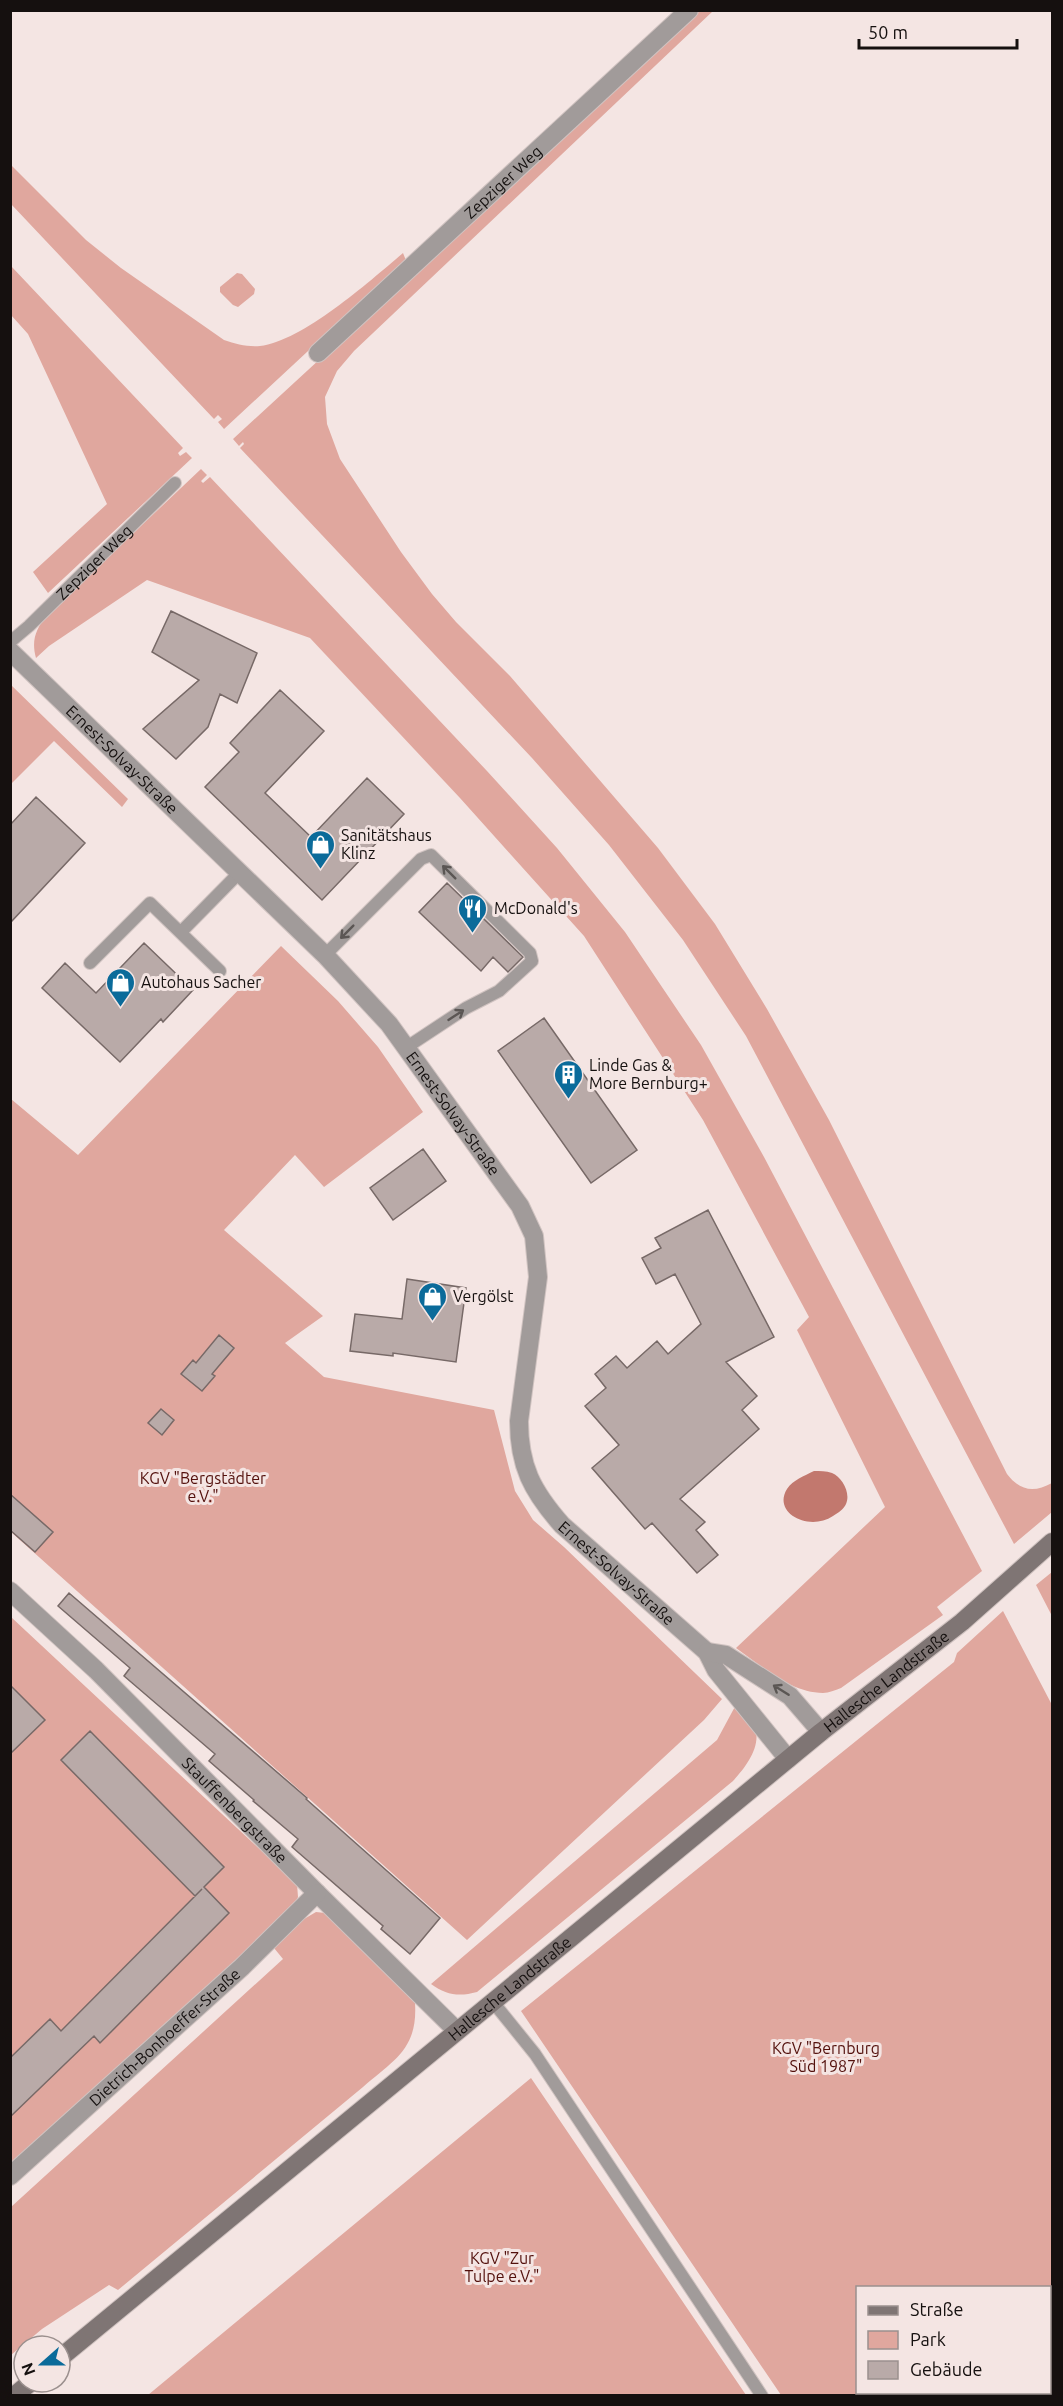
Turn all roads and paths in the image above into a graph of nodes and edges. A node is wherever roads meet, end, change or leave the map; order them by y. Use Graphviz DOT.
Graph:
graph roads {
  1 [pos="689,10"];
  2 [pos="318,353"];
  3 [pos="175,483"];
  4 [pos="10,642"];
  5 [pos="10,651"];
  6 [pos="240,872"];
  7 [pos="181,932"];
  8 [pos="325,955"];
  9 [pos="90,963"];
  10 [pos="219,971"];
  11 [pos="407,1047"];
  12 [pos="1053,1542"];
  13 [pos="10,1591"];
  14 [pos="707,1652"];
  15 [pos="821,1732"];
  16 [pos="788,1759"];
  17 [pos="317,1893"];
  18 [pos="494,2002"];
  19 [pos="457,2031"];
  20 [pos="10,2176"];
  21 [pos="72,2348"];
  22 [pos="762,2396"];
  1 -- 2 [label="street, Zepziger Weg"];
  3 -- 4 [label="lane, Zepziger Weg"];
  5 -- 6 [label="street, Ernest-Solvay-Straße"];
  6 -- 7 [label="lane"];
  6 -- 8 [label="street, Ernest-Solvay-Straße"];
  7 -- 9 [label="lane"];
  7 -- 10 [label="lane"];
  8 -- 11 [label="street, Ernest-Solvay-Straße"];
  11 -- 8 [label="lane, one-way"];
  11 -- 14 [label="street, Ernest-Solvay-Straße"];
  12 -- 15 [label="main road, Hallesche Landstraße"];
  13 -- 17 [label="street, Stauffenbergstraße"];
  15 -- 14 [label="street, Ernest-Solvay-Straße, one-way"];
  14 -- 16 [label="street, Ernest-Solvay-Straße"];
  15 -- 16 [label="main road, Hallesche Landstraße"];
  16 -- 18 [label="main road, Hallesche Landstraße"];
  17 -- 19 [label="street, Stauffenbergstraße"];
  17 -- 20 [label="street, Dietrich-Bonhoeffer-Straße"];
  18 -- 19 [label="main road, Hallesche Landstraße"];
  18 -- 22 [label="lane"];
  19 -- 21 [label="main road, Hallesche Landstraße"];
}
